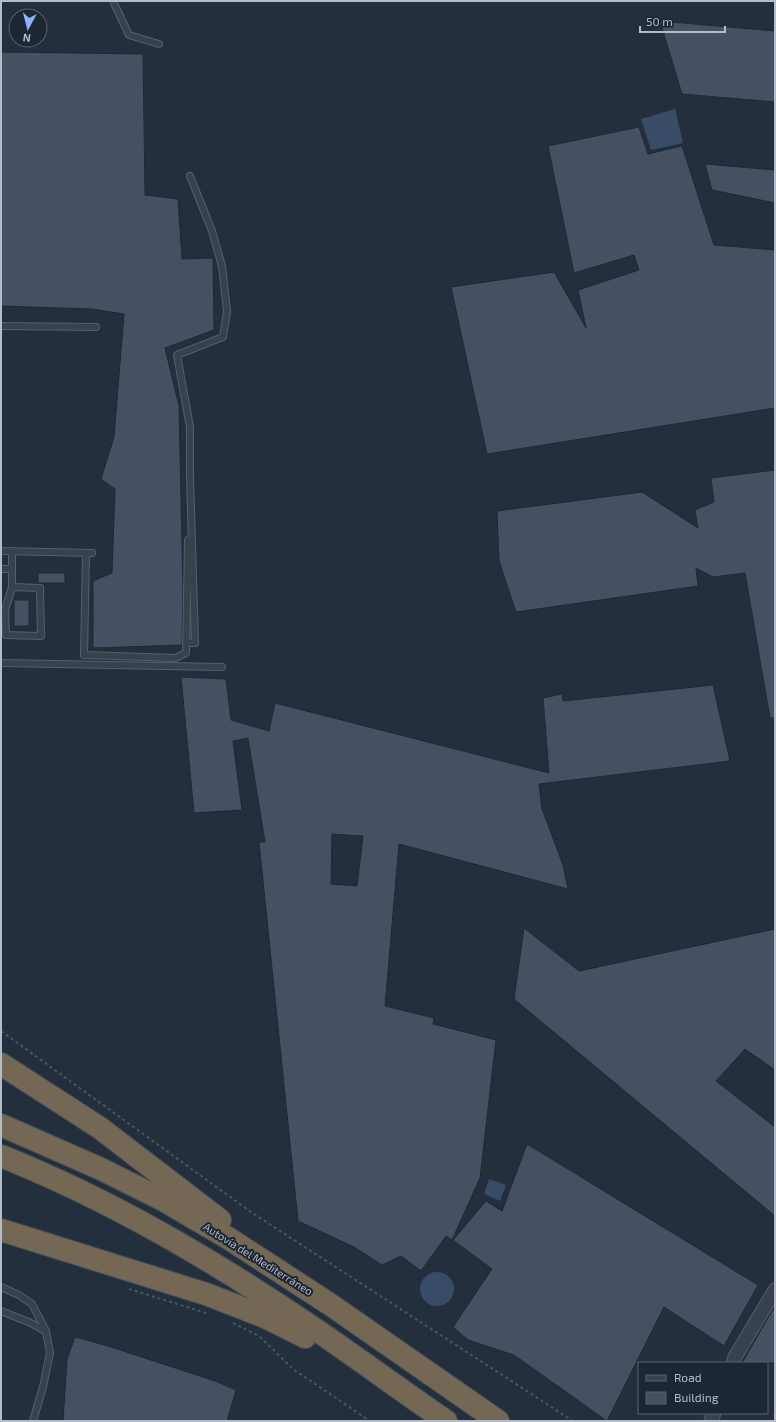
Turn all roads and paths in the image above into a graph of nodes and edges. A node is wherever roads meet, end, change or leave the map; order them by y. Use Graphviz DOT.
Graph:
graph roads {
  1 [pos="113,1"];
  2 [pos="159,44"];
  3 [pos="190,176"];
  4 [pos="1,326"];
  5 [pos="96,327"];
  6 [pos="192,537"];
  7 [pos="1,551"];
  8 [pos="12,551"];
  9 [pos="1,569"];
  10 [pos="12,569"];
  11 [pos="12,587"];
  12 [pos="3,610"];
  13 [pos="189,643"];
  14 [pos="1,663"];
  15 [pos="222,668"];
  16 [pos="1,1031"];
  17 [pos="1,1064"];
  18 [pos="1,1125"];
  19 [pos="1,1156"];
  20 [pos="1,1230"];
  21 [pos="1,1287"];
  22 [pos="126,1288"];
  23 [pos="775,1290"];
  24 [pos="331,1305"];
  25 [pos="1,1311"];
  26 [pos="209,1314"];
  27 [pos="231,1322"];
  28 [pos="46,1331"];
  29 [pos="733,1362"];
  30 [pos="443,1419"];
  31 [pos="33,1421"];
  32 [pos="370,1421"];
  33 [pos="498,1421"];
  34 [pos="573,1421"];
  1 -- 2 [label="lane"];
  3 -- 6 [label="lane"];
  4 -- 5 [label="lane"];
  6 -- 8 [label="lane"];
  6 -- 13 [label="lane"];
  7 -- 8 [label="lane"];
  8 -- 10 [label="lane"];
  9 -- 10 [label="lane"];
  10 -- 11 [label="lane"];
  11 -- 12 [label="lane"];
  11 -- 12 [label="lane"];
  14 -- 15 [label="lane"];
  16 -- 34 [label="path"];
  17 -- 24 [label="highway"];
  18 -- 24 [label="highway, Autovía del Mediterráneo"];
  19 -- 30 [label="highway"];
  20 -- 30 [label="highway"];
  21 -- 28 [label="lane"];
  22 -- 26 [label="path"];
  23 -- 29 [label="street"];
  24 -- 33 [label="highway, Autovía del Mediterráneo"];
  25 -- 28 [label="lane"];
  27 -- 32 [label="path"];
  28 -- 31 [label="lane"];
}
